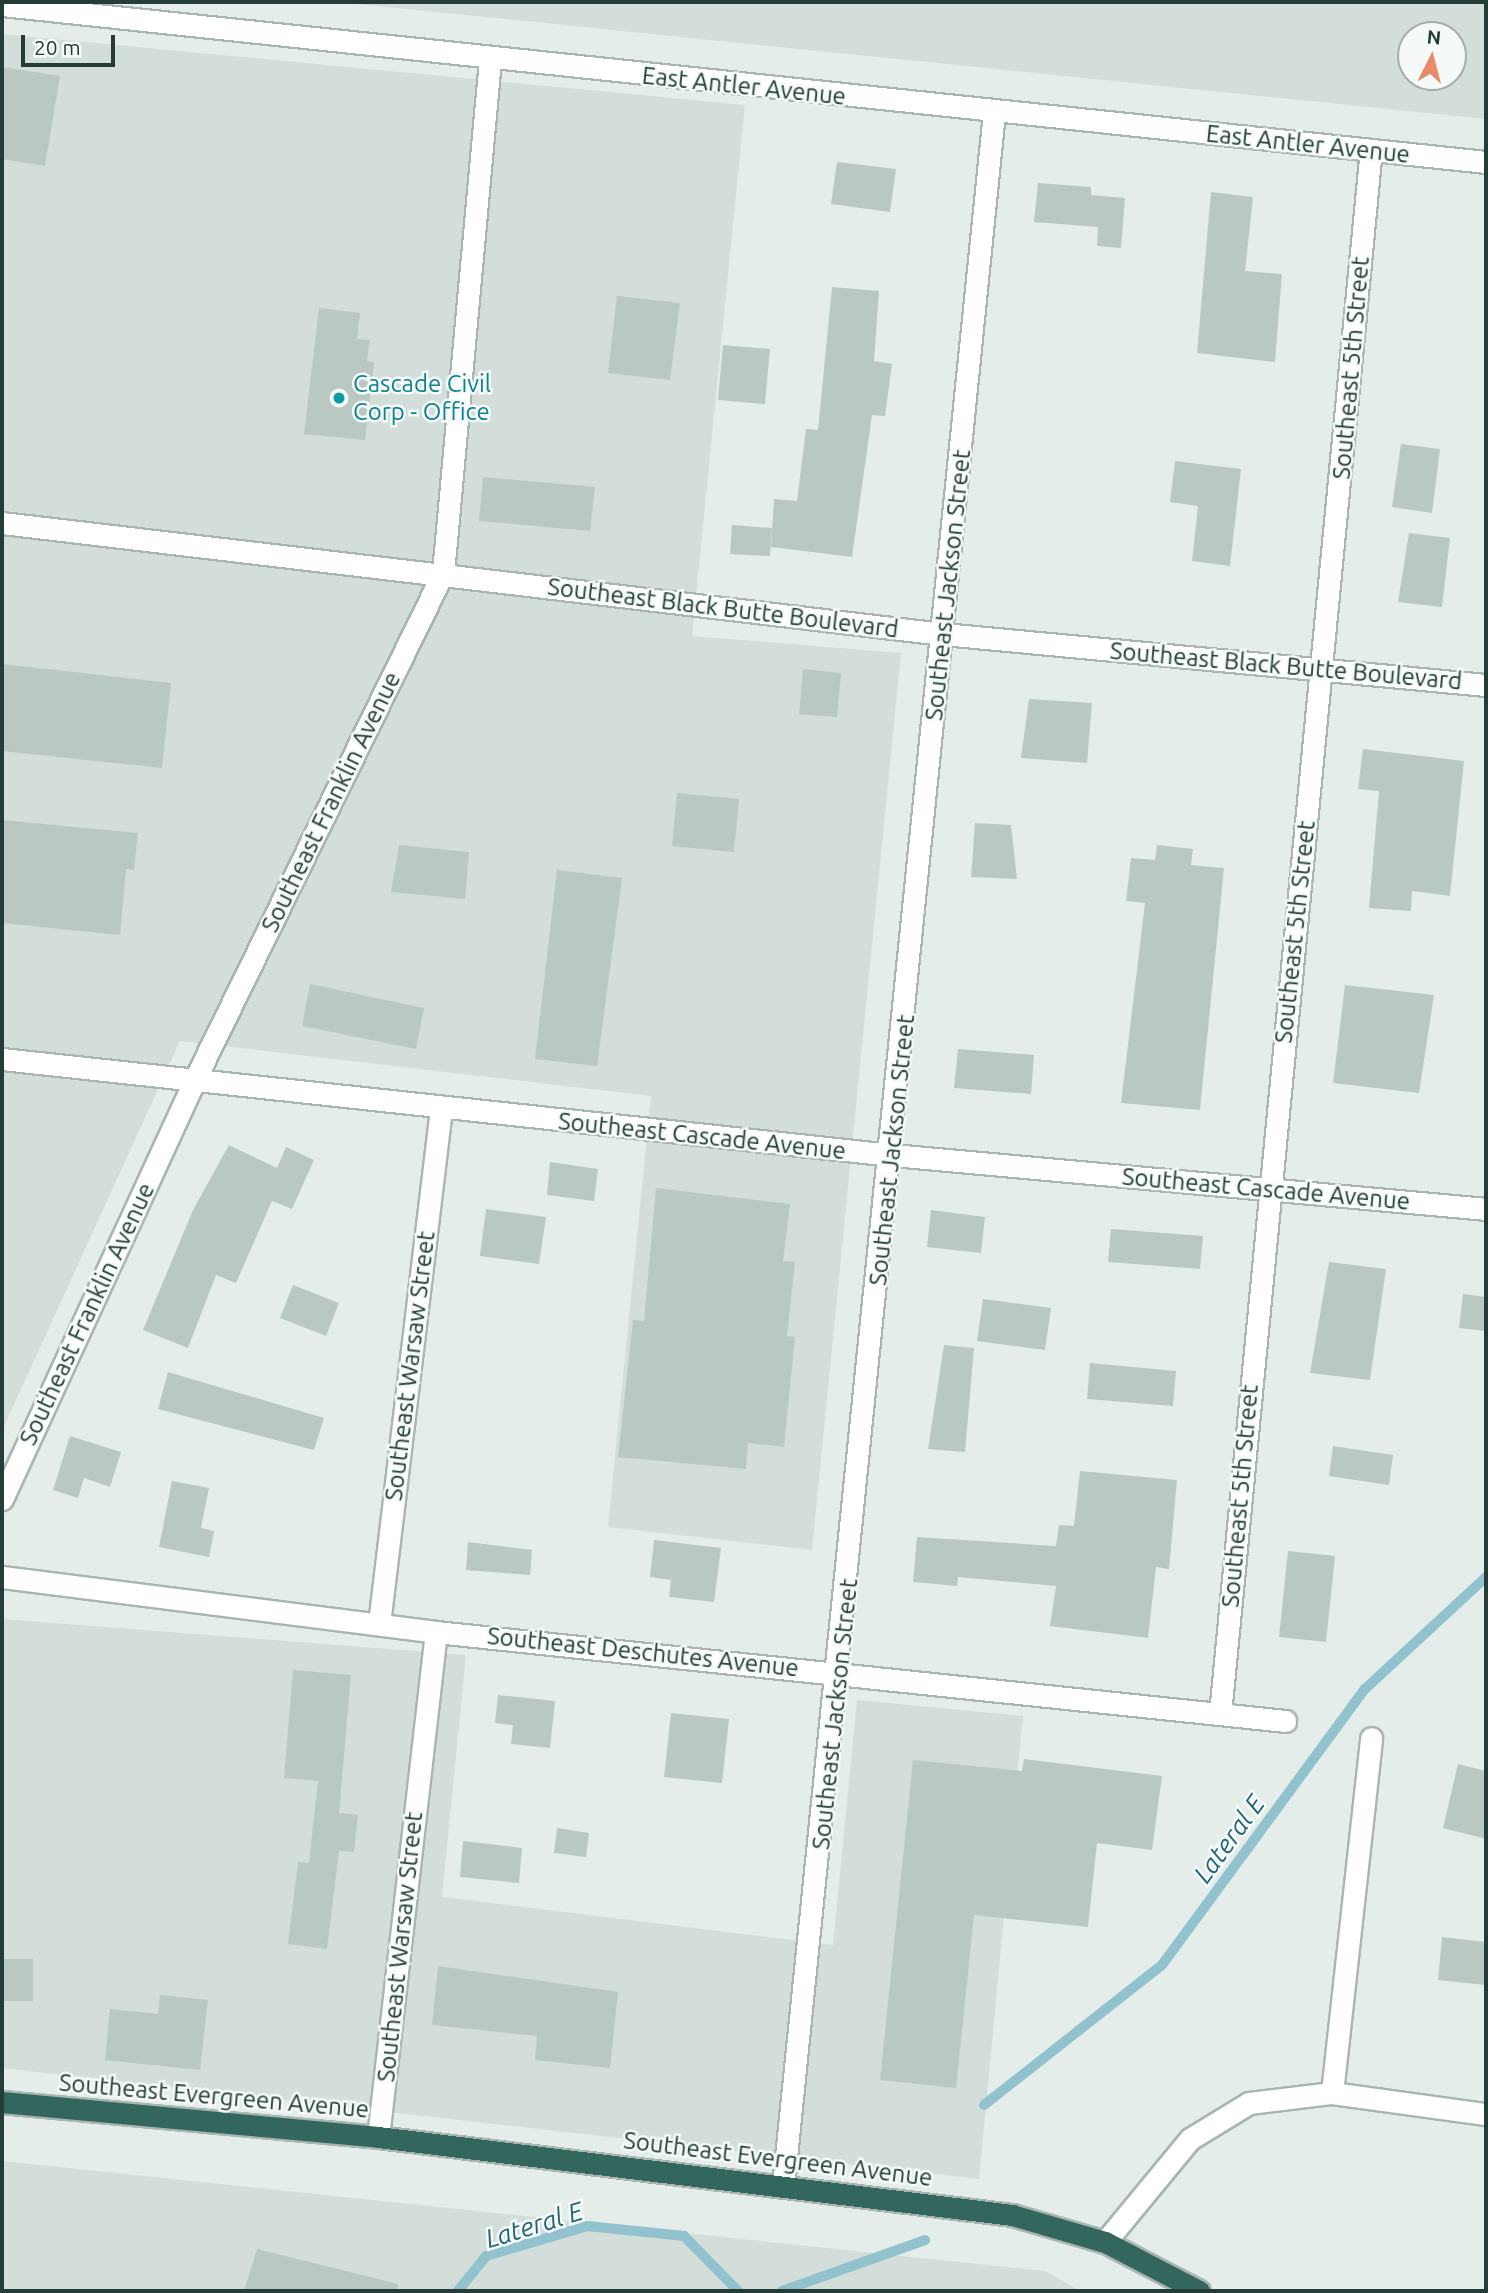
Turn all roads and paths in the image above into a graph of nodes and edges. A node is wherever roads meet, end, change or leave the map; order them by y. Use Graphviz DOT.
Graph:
graph roads {
  1 [pos="2,5"];
  2 [pos="490,60"];
  3 [pos="994,113"];
  4 [pos="1371,150"];
  5 [pos="1486,162"];
  6 [pos="2,523"];
  7 [pos="443,573"];
  8 [pos="943,634"];
  9 [pos="1323,670"];
  10 [pos="1486,685"];
  11 [pos="2,1059"];
  12 [pos="195,1079"];
  13 [pos="440,1109"];
  14 [pos="892,1155"];
  15 [pos="1268,1188"];
  16 [pos="1486,1209"];
  17 [pos="2,1499"];
  18 [pos="2,1577"];
  19 [pos="379,1624"];
  20 [pos="436,1632"];
  21 [pos="840,1671"];
  22 [pos="1220,1714"];
  23 [pos="1285,1721"];
  24 [pos="1371,1738"];
  25 [pos="1332,2092"];
  26 [pos="2,2102"];
  27 [pos="1486,2115"];
  28 [pos="378,2137"];
  29 [pos="783,2186"];
  30 [pos="1105,2242"];
  31 [pos="1199,2291"];
  1 -- 2 [label="street, East Antler Avenue"];
  2 -- 3 [label="street, East Antler Avenue"];
  2 -- 7 [label="street, Southeast Franklin Avenue"];
  3 -- 4 [label="street, East Antler Avenue"];
  3 -- 8 [label="street, Southeast Jackson Street"];
  4 -- 5 [label="street, East Antler Avenue"];
  4 -- 9 [label="street, Southeast 5th Street"];
  6 -- 7 [label="street, Southeast Black Butte Boulevard"];
  7 -- 8 [label="street, Southeast Black Butte Boulevard"];
  7 -- 12 [label="street, Southeast Franklin Avenue"];
  8 -- 9 [label="street, Southeast Black Butte Boulevard"];
  8 -- 14 [label="street, Southeast Jackson Street"];
  9 -- 10 [label="street, Southeast Black Butte Boulevard"];
  9 -- 15 [label="street, Southeast 5th Street"];
  11 -- 12 [label="street, Southeast Cascade Avenue"];
  12 -- 13 [label="street, Southeast Cascade Avenue"];
  12 -- 17 [label="street, Southeast Franklin Avenue"];
  13 -- 14 [label="street, Southeast Cascade Avenue"];
  13 -- 19 [label="street, Southeast Warsaw Street"];
  14 -- 15 [label="street, Southeast Cascade Avenue"];
  14 -- 21 [label="street, Southeast Jackson Street"];
  15 -- 16 [label="street, Southeast Cascade Avenue"];
  15 -- 22 [label="street, Southeast 5th Street"];
  18 -- 19 [label="street, Southeast Deschutes Avenue"];
  19 -- 20 [label="street, Southeast Deschutes Avenue"];
  20 -- 21 [label="street, Southeast Deschutes Avenue"];
  20 -- 28 [label="street, Southeast Warsaw Street"];
  21 -- 22 [label="street, Southeast Deschutes Avenue"];
  21 -- 29 [label="street, Southeast Jackson Street"];
  22 -- 23 [label="street, Southeast Deschutes Avenue"];
  24 -- 25 [label="street"];
  25 -- 27 [label="street"];
  25 -- 30 [label="street"];
  26 -- 28 [label="highway, Southeast Evergreen Avenue"];
  28 -- 29 [label="highway, Southeast Evergreen Avenue"];
  29 -- 30 [label="highway, Southeast Evergreen Avenue"];
  30 -- 31 [label="highway, Southeast Evergreen Avenue"];
}
